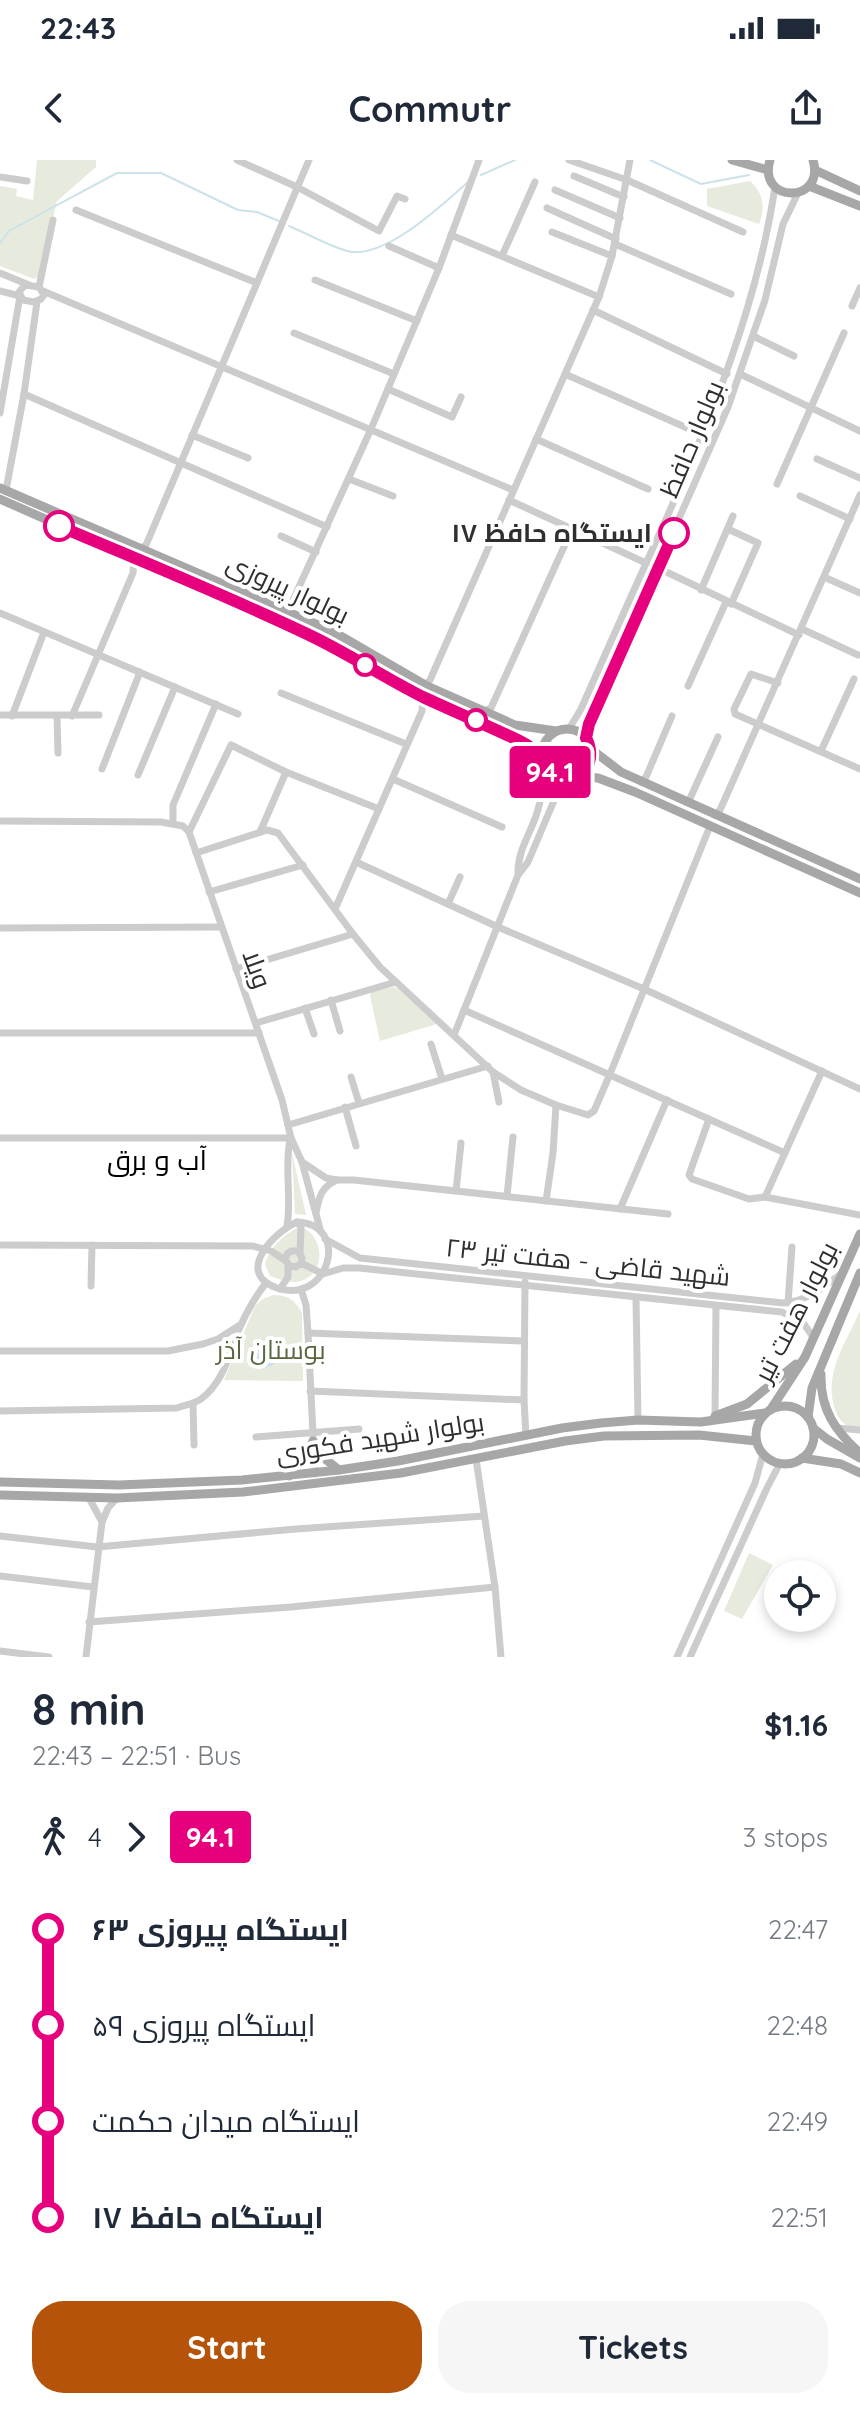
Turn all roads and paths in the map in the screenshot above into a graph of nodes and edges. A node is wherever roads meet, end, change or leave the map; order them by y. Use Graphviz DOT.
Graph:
graph roads {
  1 [pos="237,160"];
  2 [pos="309,160"];
  3 [pos="479,160"];
  4 [pos="569,160"];
  5 [pos="630,160"];
  6 [pos="732,160"];
  7 [pos="769,165"];
  8 [pos="814,165"];
  9 [pos="574,176"];
  10 [pos="0,177"];
  11 [pos="627,180"];
  12 [pos="27,181"];
  13 [pos="535,182"];
  14 [pos="809,186"];
  15 [pos="297,187"];
  16 [pos="775,187"];
  17 [pos="555,190"];
  18 [pos="860,191"];
  19 [pos="798,193"];
  20 [pos="624,197"];
  21 [pos="405,199"];
  22 [pos="860,206"];
  23 [pos="547,208"];
  24 [pos="76,210"];
  25 [pos="620,218"];
  26 [pos="53,220"];
  27 [pos="552,232"];
  28 [pos="743,232"];
  29 [pos="451,235"];
  30 [pos="615,241"];
  31 [pos="389,246"];
  32 [pos="502,256"];
  33 [pos="612,256"];
  34 [pos="439,268"];
  35 [pos="0,273"];
  36 [pos="315,280"];
  37 [pos="257,283"];
  38 [pos="29,285"];
  39 [pos="860,288"];
  40 [pos="41,289"];
  41 [pos="0,291"];
  42 [pos="731,294"];
  43 [pos="20,296"];
  44 [pos="599,297"];
  45 [pos="37,302"];
  46 [pos="852,306"];
  47 [pos="593,310"];
  48 [pos="417,321"];
  49 [pos="294,333"];
  50 [pos="844,333"];
  51 [pos="753,336"];
  52 [pos="794,356"];
  53 [pos="222,366"];
  54 [pos="394,374"];
  55 [pos="565,374"];
  56 [pos="727,374"];
  57 [pos="740,374"];
  58 [pos="2,386"];
  59 [pos="388,389"];
  60 [pos="24,394"];
  61 [pos="461,397"];
  62 [pos="811,409"];
  63 [pos="0,413"];
  64 [pos="371,429"];
  65 [pos="860,431"];
  66 [pos="192,435"];
  67 [pos="703,435"];
  68 [pos="536,439"];
  69 [pos="248,458"];
  70 [pos="0,459"];
  71 [pos="817,459"];
  72 [pos="10,463"];
  73 [pos="180,464"];
  74 [pos="860,478"];
  75 [pos="349,479"];
  76 [pos="777,484"];
  77 [pos="648,489"];
  78 [pos="513,490"];
  79 [pos="860,495"];
  80 [pos="2,496"];
  81 [pos="393,496"];
  82 [pos="800,496"];
  83 [pos="509,500"];
  84 [pos="733,516"];
  85 [pos="850,519"];
  86 [pos="327,527"];
  87 [pos="572,529"];
  88 [pos="728,529"];
  89 [pos="281,536"];
  90 [pos="141,548"];
  91 [pos="316,552"];
  92 [pos="134,558"];
  93 [pos="646,563"];
  94 [pos="658,568"];
  95 [pos="824,577"];
  96 [pos="701,590"];
  97 [pos="860,593"];
  98 [pos="729,603"];
  99 [pos="288,611"];
  100 [pos="0,613"];
  101 [pos="44,632"];
  102 [pos="800,632"];
  103 [pos="98,654"];
  104 [pos="858,655"];
  105 [pos="140,672"];
  106 [pos="854,679"];
  107 [pos="778,683"];
  108 [pos="425,685"];
  109 [pos="688,686"];
  110 [pos="175,687"];
  111 [pos="281,693"];
  112 [pos="423,697"];
  113 [pos="216,704"];
  114 [pos="484,711"];
  115 [pos="238,714"];
  116 [pos="0,715"];
  117 [pos="99,715"];
  118 [pos="12,716"];
  119 [pos="57,716"];
  120 [pos="72,716"];
  121 [pos="672,716"];
  122 [pos="759,725"];
  123 [pos="569,729"];
  124 [pos="556,731"];
  125 [pos="718,737"];
  126 [pos="586,738"];
  127 [pos="406,744"];
  128 [pos="591,749"];
  129 [pos="821,751"];
  130 [pos="58,753"];
  131 [pos="543,762"];
  132 [pos="102,769"];
  133 [pos="860,769"];
  134 [pos="286,772"];
  135 [pos="138,775"];
  136 [pos="574,777"];
  137 [pos="393,779"];
  138 [pos="641,782"];
  139 [pos="688,803"];
  140 [pos="379,809"];
  141 [pos="715,815"];
  142 [pos="0,821"];
  143 [pos="173,823"];
  144 [pos="710,826"];
  145 [pos="502,827"];
  146 [pos="189,832"];
  147 [pos="260,832"];
  148 [pos="196,853"];
  149 [pos="356,862"];
  150 [pos="303,865"];
  151 [pos="518,875"];
  152 [pos="460,877"];
  153 [pos="860,879"];
  154 [pos="209,892"];
  155 [pos="860,893"];
  156 [pos="448,904"];
  157 [pos="335,909"];
  158 [pos="221,927"];
  159 [pos="498,927"];
  160 [pos="0,928"];
  161 [pos="353,934"];
  162 [pos="236,969"];
  163 [pos="396,982"];
  164 [pos="644,989"];
  165 [pos="331,1000"];
  166 [pos="305,1008"];
  167 [pos="464,1010"];
  168 [pos="256,1023"];
  169 [pos="340,1031"];
  170 [pos="0,1033"];
  171 [pos="259,1033"];
  172 [pos="314,1034"];
  173 [pos="454,1035"];
  174 [pos="431,1044"];
  175 [pos="490,1069"];
  176 [pos="822,1071"];
  177 [pos="610,1074"];
  178 [pos="351,1077"];
  179 [pos="442,1079"];
  180 [pos="860,1089"];
  181 [pos="667,1100"];
  182 [pos="499,1102"];
  183 [pos="359,1103"];
  184 [pos="556,1105"];
  185 [pos="345,1107"];
  186 [pos="709,1119"];
  187 [pos="288,1125"];
  188 [pos="513,1137"];
  189 [pos="0,1138"];
  190 [pos="291,1138"];
  191 [pos="461,1143"];
  192 [pos="356,1146"];
  193 [pos="785,1153"];
  194 [pos="302,1162"];
  195 [pos="337,1180"];
  196 [pos="456,1191"];
  197 [pos="507,1196"];
  198 [pos="765,1197"];
  199 [pos="546,1201"];
  200 [pos="620,1209"];
  201 [pos="668,1214"];
  202 [pos="316,1215"];
  203 [pos="860,1215"];
  204 [pos="297,1222"];
  205 [pos="287,1226"];
  206 [pos="320,1229"];
  207 [pos="860,1234"];
  208 [pos="325,1239"];
  209 [pos="0,1245"];
  210 [pos="92,1245"];
  211 [pos="792,1247"];
  212 [pos="263,1249"];
  213 [pos="300,1253"];
  214 [pos="287,1262"];
  215 [pos="301,1263"];
  216 [pos="843,1272"];
  217 [pos="323,1274"];
  218 [pos="525,1276"];
  219 [pos="859,1276"];
  220 [pos="266,1283"];
  221 [pos="525,1285"];
  222 [pos="91,1286"];
  223 [pos="280,1289"];
  224 [pos="301,1289"];
  225 [pos="636,1298"];
  226 [pos="791,1303"];
  227 [pos="716,1306"];
  228 [pos="793,1316"];
  229 [pos="241,1325"];
  230 [pos="308,1333"];
  231 [pos="813,1337"];
  232 [pos="524,1341"];
  233 [pos="0,1351"];
  234 [pos="805,1357"];
  235 [pos="822,1365"];
  236 [pos="310,1391"];
  237 [pos="524,1400"];
  238 [pos="193,1403"];
  239 [pos="0,1411"];
  240 [pos="768,1411"];
  241 [pos="715,1416"];
  242 [pos="808,1417"];
  243 [pos="638,1420"];
  244 [pos="701,1422"];
  245 [pos="813,1428"];
  246 [pos="835,1428"];
  247 [pos="359,1429"];
  248 [pos="860,1430"];
  249 [pos="312,1436"];
  250 [pos="526,1436"];
  251 [pos="256,1437"];
  252 [pos="756,1441"];
  253 [pos="194,1445"];
  254 [pos="849,1452"];
  255 [pos="763,1454"];
  256 [pos="860,1456"];
  257 [pos="802,1458"];
  258 [pos="476,1459"];
  259 [pos="780,1463"];
  260 [pos="841,1464"];
  261 [pos="339,1470"];
  262 [pos="315,1472"];
  263 [pos="860,1473"];
  264 [pos="289,1476"];
  265 [pos="0,1482"];
  266 [pos="316,1484"];
  267 [pos="0,1495"];
  268 [pos="89,1498"];
  269 [pos="117,1498"];
  270 [pos="484,1516"];
  271 [pos="102,1522"];
  272 [pos="0,1536"];
  273 [pos="97,1547"];
  274 [pos="717,1570"];
  275 [pos="728,1575"];
  276 [pos="0,1576"];
  277 [pos="93,1587"];
  278 [pos="495,1587"];
  279 [pos="89,1622"];
  280 [pos="0,1651"];
  281 [pos="49,1657"];
  282 [pos="86,1657"];
  283 [pos="501,1657"];
  284 [pos="677,1657"];
  285 [pos="690,1657"];
  1 -- 15 [label="street"];
  2 -- 15 [label="street"];
  3 -- 29 [label="street"];
  4 -- 11 [label="street"];
  5 -- 11 [label="street"];
  6 -- 7 [label="main road"];
  7 -- 16 [label="main road"];
  8 -- 14 [label="main road"];
  8 -- 18 [label="main road"];
  9 -- 20 [label="street"];
  10 -- 12 [label="street"];
  11 -- 20 [label="street"];
  11 -- 28 [label="street"];
  13 -- 32 [label="street"];
  14 -- 19 [label="main road"];
  14 -- 22 [label="main road"];
  15 -- 21 [label="street"];
  15 -- 37 [label="street"];
  16 -- 19 [label="main road"];
  16 -- 56 [label="street, بولوار حافظ"];
  17 -- 25 [label="street"];
  19 -- 51 [label="street, بولوار حافظ"];
  20 -- 25 [label="street"];
  23 -- 30 [label="street"];
  24 -- 37 [label="street"];
  25 -- 30 [label="street"];
  26 -- 40 [label="street"];
  27 -- 33 [label="street"];
  29 -- 32 [label="street"];
  29 -- 34 [label="street"];
  30 -- 33 [label="street"];
  30 -- 42 [label="street"];
  31 -- 34 [label="street"];
  32 -- 44 [label="street"];
  33 -- 44 [label="street"];
  34 -- 48 [label="street"];
  35 -- 38 [label="street"];
  36 -- 48 [label="street"];
  37 -- 53 [label="street"];
  38 -- 40 [label="street"];
  38 -- 43 [label="street"];
  39 -- 46 [label="street"];
  40 -- 45 [label="street"];
  40 -- 53 [label="street"];
  41 -- 43 [label="street"];
  43 -- 45 [label="street"];
  43 -- 58 [label="street"];
  44 -- 47 [label="street"];
  45 -- 60 [label="street"];
  47 -- 55 [label="street"];
  47 -- 56 [label="street"];
  48 -- 54 [label="street"];
  49 -- 54 [label="street"];
  50 -- 62 [label="street"];
  51 -- 52 [label="street"];
  51 -- 57 [label="street, بولوار حافظ"];
  53 -- 64 [label="street"];
  53 -- 66 [label="street"];
  54 -- 59 [label="street"];
  55 -- 67 [label="street"];
  55 -- 68 [label="street"];
  56 -- 67 [label="street, بولوار حافظ"];
  57 -- 62 [label="street"];
  57 -- 94 [label="street, بولوار حافظ"];
  58 -- 63 [label="street"];
  59 -- 61 [label="street"];
  59 -- 64 [label="street"];
  60 -- 72 [label="street"];
  60 -- 73 [label="street"];
  62 -- 65 [label="street"];
  62 -- 76 [label="street"];
  64 -- 75 [label="street"];
  64 -- 78 [label="street"];
  66 -- 69 [label="street"];
  66 -- 73 [label="street"];
  67 -- 93 [label="street, بولوار حافظ"];
  68 -- 77 [label="street"];
  68 -- 78 [label="street"];
  70 -- 72 [label="street"];
  71 -- 74 [label="street"];
  72 -- 80 [label="street"];
  73 -- 86 [label="street"];
  73 -- 90 [label="street"];
  75 -- 81 [label="street"];
  75 -- 86 [label="street"];
  78 -- 83 [label="street"];
  79 -- 85 [label="street"];
  80 -- 90 [label="main road, بولوار پیروزی"];
  80 -- 92 [label="main road, بولوار پیروزی"];
  82 -- 85 [label="street"];
  83 -- 87 [label="street"];
  83 -- 108 [label="street"];
  84 -- 88 [label="street"];
  85 -- 95 [label="street"];
  86 -- 91 [label="street"];
  87 -- 93 [label="street"];
  87 -- 114 [label="street"];
  88 -- 96 [label="street"];
  88 -- 98 [label="street"];
  89 -- 91 [label="street"];
  90 -- 99 [label="main road, بولوار پیروزی"];
  91 -- 99 [label="street"];
  92 -- 103 [label="street"];
  92 -- 112 [label="main road, بولوار پیروزی"];
  93 -- 123 [label="street, بولوار حافظ"];
  94 -- 96 [label="street"];
  94 -- 126 [label="street, بولوار حافظ"];
  95 -- 97 [label="street"];
  95 -- 102 [label="street"];
  96 -- 98 [label="street"];
  98 -- 102 [label="street"];
  98 -- 109 [label="street"];
  99 -- 108 [label="main road, بولوار پیروزی"];
  100 -- 101 [label="street"];
  101 -- 103 [label="street"];
  101 -- 118 [label="street"];
  102 -- 104 [label="street"];
  102 -- 107 [label="street"];
  103 -- 105 [label="street"];
  103 -- 120 [label="street"];
  105 -- 110 [label="street"];
  105 -- 132 [label="street"];
  106 -- 129 [label="street"];
  107 -- 122 [label="street"];
  107 -- 122 [label="street"];
  108 -- 114 [label="main road, بولوار پیروزی"];
  110 -- 113 [label="street"];
  110 -- 135 [label="street"];
  111 -- 127 [label="street"];
  112 -- 127 [label="street"];
  112 -- 131 [label="main road, بولوار پیروزی"];
  113 -- 115 [label="street"];
  113 -- 143 [label="street"];
  114 -- 124 [label="main road, بولوار پیروزی"];
  116 -- 118 [label="street"];
  117 -- 120 [label="street"];
  118 -- 119 [label="street"];
  119 -- 120 [label="street"];
  119 -- 130 [label="street"];
  121 -- 138 [label="street"];
  122 -- 129 [label="street"];
  122 -- 141 [label="street"];
  123 -- 124 [label="main road"];
  123 -- 126 [label="main road"];
  124 -- 131 [label="main road"];
  125 -- 139 [label="street"];
  126 -- 128 [label="main road"];
  127 -- 137 [label="street"];
  128 -- 136 [label="main road"];
  128 -- 138 [label="main road"];
  129 -- 133 [label="street"];
  131 -- 136 [label="main road"];
  131 -- 151 [label="street"];
  134 -- 140 [label="street"];
  134 -- 146 [label="street"];
  134 -- 147 [label="street"];
  136 -- 144 [label="main road"];
  136 -- 151 [label="street"];
  137 -- 140 [label="street"];
  137 -- 145 [label="street"];
  138 -- 139 [label="main road"];
  139 -- 141 [label="main road"];
  140 -- 149 [label="street"];
  141 -- 153 [label="main road"];
  142 -- 143 [label="street"];
  143 -- 146 [label="street"];
  144 -- 155 [label="main road"];
  144 -- 164 [label="street"];
  146 -- 148 [label="street, ویلا"];
  147 -- 148 [label="street"];
  147 -- 150 [label="street"];
  148 -- 154 [label="street, ویلا"];
  149 -- 156 [label="street"];
  149 -- 157 [label="street"];
  150 -- 154 [label="street"];
  150 -- 157 [label="street"];
  151 -- 159 [label="street"];
  152 -- 156 [label="street"];
  154 -- 158 [label="street, ویلا"];
  156 -- 159 [label="street"];
  157 -- 161 [label="street"];
  158 -- 160 [label="street"];
  158 -- 162 [label="street, ویلا"];
  159 -- 164 [label="street"];
  159 -- 167 [label="street"];
  161 -- 162 [label="street"];
  161 -- 163 [label="street"];
  162 -- 168 [label="street, ویلا"];
  163 -- 165 [label="street"];
  163 -- 173 [label="street"];
  164 -- 176 [label="street"];
  164 -- 177 [label="street"];
  165 -- 166 [label="street"];
  165 -- 169 [label="street"];
  166 -- 168 [label="street"];
  166 -- 172 [label="street"];
  167 -- 173 [label="street"];
  167 -- 177 [label="street"];
  168 -- 171 [label="street, ویلا"];
  170 -- 171 [label="street"];
  171 -- 187 [label="street, ویلا"];
  173 -- 175 [label="street"];
  174 -- 179 [label="street"];
  175 -- 179 [label="street"];
  175 -- 182 [label="street"];
  175 -- 184 [label="street"];
  176 -- 180 [label="street"];
  176 -- 193 [label="street"];
  177 -- 181 [label="street"];
  177 -- 184 [label="street"];
  178 -- 183 [label="street"];
  179 -- 183 [label="street"];
  181 -- 186 [label="street"];
  181 -- 200 [label="street"];
  183 -- 185 [label="street"];
  184 -- 199 [label="street"];
  185 -- 187 [label="street"];
  185 -- 192 [label="street"];
  186 -- 193 [label="street"];
  186 -- 198 [label="street"];
  187 -- 190 [label="street, ویلا"];
  188 -- 197 [label="street"];
  189 -- 190 [label="street"];
  190 -- 194 [label="street, ویلا"];
  190 -- 205 [label="street, ویلا"];
  191 -- 196 [label="street"];
  193 -- 198 [label="street"];
  194 -- 195 [label="street"];
  194 -- 202 [label="street, ویلا"];
  195 -- 196 [label="street"];
  195 -- 202 [label="street"];
  196 -- 197 [label="street"];
  197 -- 199 [label="street"];
  198 -- 203 [label="street"];
  199 -- 200 [label="street"];
  200 -- 201 [label="street"];
  202 -- 206 [label="street, ویلا"];
  204 -- 205 [label="street"];
  204 -- 206 [label="street"];
  204 -- 213 [label="street"];
  205 -- 212 [label="street"];
  206 -- 208 [label="street, ویلا"];
  207 -- 216 [label="main road, بولوار هفت تیر"];
  208 -- 217 [label="street"];
  208 -- 218 [label="street, شهید قاضی - هفت تیر ۲۳"];
  209 -- 210 [label="street"];
  210 -- 212 [label="street"];
  210 -- 222 [label="street"];
  211 -- 226 [label="street"];
  212 -- 214 [label="street"];
  212 -- 220 [label="street"];
  213 -- 214 [label="street"];
  213 -- 215 [label="street"];
  214 -- 215 [label="street"];
  214 -- 223 [label="street"];
  215 -- 217 [label="street"];
  216 -- 226 [label="street"];
  216 -- 231 [label="main road, بولوار هفت تیر"];
  217 -- 221 [label="street, شهید قاضی - هفت تیر ۲۳"];
  217 -- 224 [label="street"];
  218 -- 221 [label="street"];
  218 -- 226 [label="street, شهید قاضی - هفت تیر ۲۳"];
  219 -- 235 [label="main road, بولوار هفت تیر"];
  220 -- 223 [label="street"];
  220 -- 229 [label="street"];
  221 -- 225 [label="street, شهید قاضی - هفت تیر ۲۳"];
  221 -- 232 [label="street"];
  223 -- 224 [label="street"];
  224 -- 230 [label="street"];
  225 -- 227 [label="street, شهید قاضی - هفت تیر ۲۳"];
  225 -- 243 [label="street"];
  226 -- 228 [label="street"];
  227 -- 228 [label="street, شهید قاضی - هفت تیر ۲۳"];
  227 -- 241 [label="street"];
  228 -- 231 [label="street"];
  229 -- 233 [label="street"];
  229 -- 238 [label="street"];
  230 -- 232 [label="street"];
  230 -- 236 [label="street"];
  231 -- 234 [label="main road, بولوار هفت تیر"];
  232 -- 237 [label="street"];
  234 -- 240 [label="main road, بولوار هفت تیر"];
  234 -- 241 [label="main road"];
  235 -- 242 [label="main road, بولوار هفت تیر"];
  235 -- 246 [label="main road"];
  236 -- 237 [label="street"];
  236 -- 249 [label="street"];
  237 -- 250 [label="street"];
  238 -- 239 [label="street"];
  238 -- 253 [label="street"];
  240 -- 242 [label="main road"];
  240 -- 244 [label="main road, بولوار شهید فکوری"];
  240 -- 252 [label="main road"];
  241 -- 244 [label="main road"];
  242 -- 245 [label="main road"];
  243 -- 244 [label="main road, بولوار شهید فکوری"];
  243 -- 250 [label="main road, بولوار شهید فکوری"];
  245 -- 254 [label="main road"];
  245 -- 257 [label="main road"];
  246 -- 248 [label="street"];
  246 -- 256 [label="main road"];
  247 -- 249 [label="street"];
  249 -- 251 [label="street"];
  249 -- 261 [label="main road"];
  249 -- 262 [label="street"];
  249 -- 264 [label="main road"];
  250 -- 261 [label="main road, بولوار شهید فکوری"];
  252 -- 255 [label="main road"];
  252 -- 258 [label="main road, بولوار شهید فکوری"];
  254 -- 256 [label="main road"];
  254 -- 260 [label="main road"];
  255 -- 259 [label="main road"];
  255 -- 274 [label="street"];
  257 -- 259 [label="main road"];
  257 -- 260 [label="main road"];
  258 -- 266 [label="main road, بولوار شهید فکوری"];
  258 -- 270 [label="street"];
  259 -- 275 [label="street"];
  260 -- 263 [label="main road"];
  261 -- 262 [label="main road, بولوار شهید فکوری"];
  262 -- 264 [label="main road, بولوار شهید فکوری"];
  262 -- 266 [label="street"];
  264 -- 265 [label="main road, بولوار شهید فکوری"];
  266 -- 269 [label="main road, بولوار شهید فکوری"];
  267 -- 268 [label="main road, بولوار شهید فکوری"];
  268 -- 269 [label="main road, بولوار شهید فکوری"];
  268 -- 271 [label="street"];
  269 -- 271 [label="street"];
  270 -- 273 [label="street"];
  270 -- 278 [label="street"];
  271 -- 273 [label="street"];
  272 -- 273 [label="street"];
  273 -- 277 [label="street"];
  274 -- 275 [label="street"];
  274 -- 284 [label="street"];
  275 -- 285 [label="street"];
  276 -- 277 [label="street"];
  277 -- 279 [label="street"];
  278 -- 279 [label="street"];
  278 -- 283 [label="street"];
  279 -- 282 [label="street"];
  280 -- 281 [label="street"];
}
